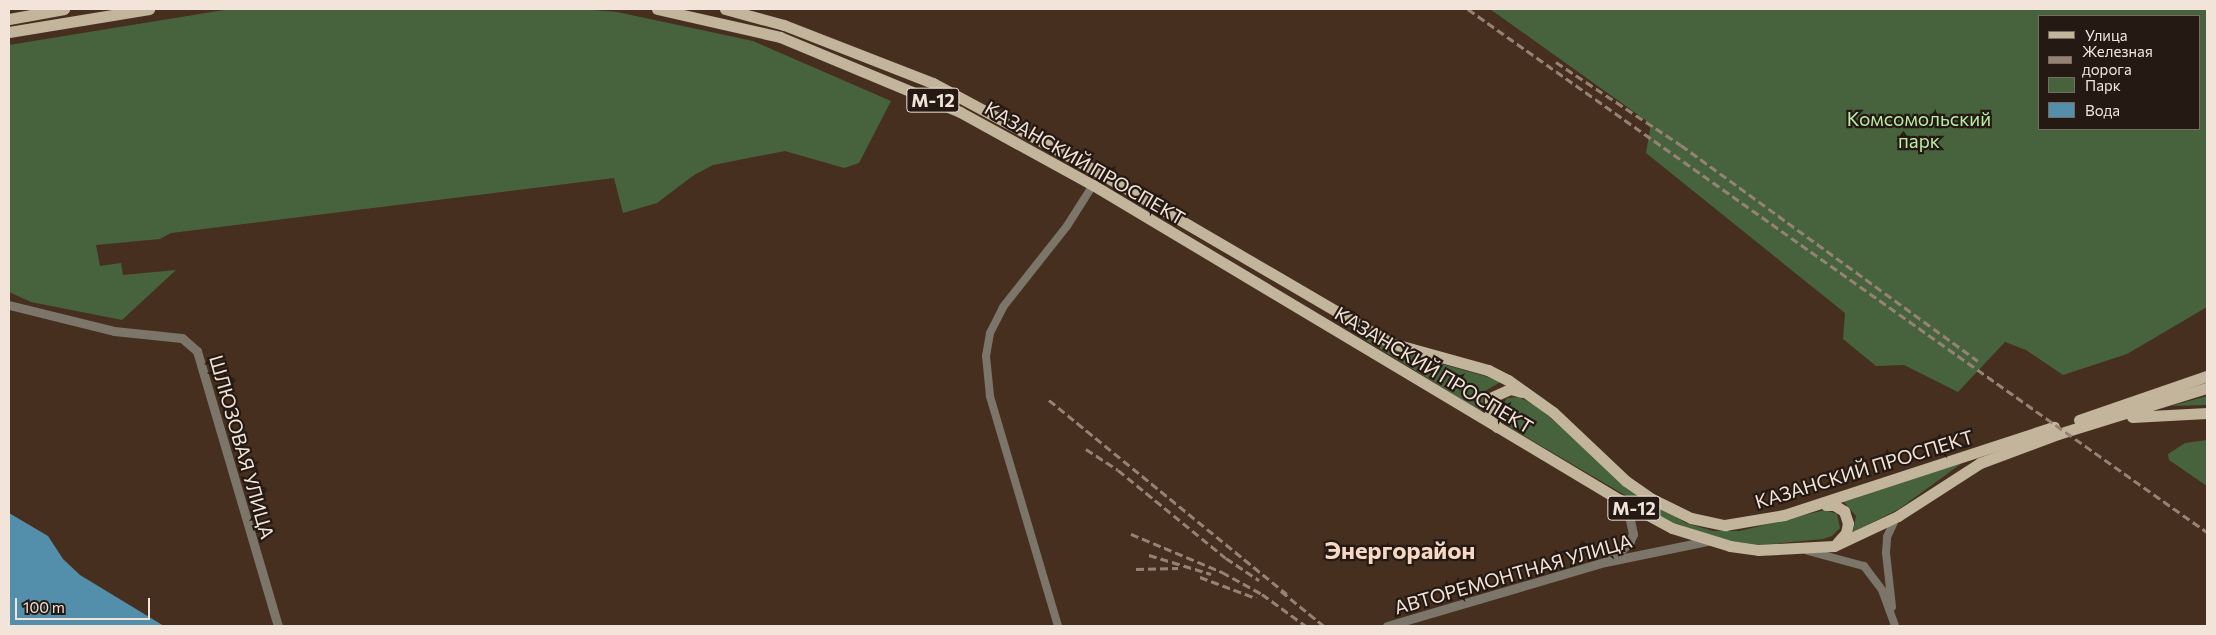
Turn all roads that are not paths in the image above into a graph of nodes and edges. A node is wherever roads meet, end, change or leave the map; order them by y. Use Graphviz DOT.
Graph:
graph roads {
  1 [pos="64,9"];
  2 [pos="149,9"];
  3 [pos="657,9"];
  4 [pos="725,9"];
  5 [pos="9,19"];
  6 [pos="9,32"];
  7 [pos="966,98"];
  8 [pos="960,112"];
  9 [pos="1001,117"];
  10 [pos="994,130"];
  11 [pos="1093,186"];
  12 [pos="9,305"];
  13 [pos="2207,376"];
  14 [pos="2207,388"];
  15 [pos="1530,395"];
  16 [pos="2207,413"];
  17 [pos="2113,418"];
  18 [pos="1501,431"];
  19 [pos="1613,496"];
  20 [pos="1820,505"];
  21 [pos="1898,516"];
  22 [pos="1707,540"];
  23 [pos="1834,546"];
  24 [pos="1801,550"];
  25 [pos="1605,562"];
  26 [pos="1895,624"];
  27 [pos="278,626"];
  28 [pos="1058,626"];
  29 [pos="1387,626"];
  1 -- 5 [label="main road"];
  2 -- 6 [label="main road"];
  3 -- 8 [label="main road, КАЗАНСКИЙ ПРОСПЕКТ / М-12"];
  4 -- 7 [label="main road, КАЗАНСКИЙ ПРОСПЕКТ / М-12"];
  7 -- 8 [label="main road"];
  7 -- 9 [label="main road, КАЗАНСКИЙ ПРОСПЕКТ / М-12"];
  8 -- 10 [label="main road, КАЗАНСКИЙ ПРОСПЕКТ / М-12"];
  9 -- 10 [label="main road"];
  9 -- 15 [label="main road, КАЗАНСКИЙ ПРОСПЕКТ / М-12"];
  10 -- 11 [label="main road, КАЗАНСКИЙ ПРОСПЕКТ / М-12"];
  11 -- 18 [label="main road, КАЗАНСКИЙ ПРОСПЕКТ / М-12"];
  11 -- 28 [label="street"];
  12 -- 27 [label="street, ШЛЮЗОВАЯ УЛИЦА"];
  13 -- 20 [label="main road, КАЗАНСКИЙ ПРОСПЕКТ / М-12"];
  14 -- 17 [label="main road, КАЗАНСКИЙ ПРОСПЕКТ / М-12"];
  15 -- 18 [label="main road"];
  15 -- 20 [label="main road, КАЗАНСКИЙ ПРОСПЕКТ / М-12"];
  16 -- 17 [label="main road"];
  17 -- 21 [label="main road, КАЗАНСКИЙ ПРОСПЕКТ / М-12"];
  18 -- 19 [label="main road, КАЗАНСКИЙ ПРОСПЕКТ / М-12"];
  19 -- 22 [label="main road, КАЗАНСКИЙ ПРОСПЕКТ / М-12"];
  19 -- 25 [label="street"];
  20 -- 23 [label="main road"];
  21 -- 23 [label="main road, КАЗАНСКИЙ ПРОСПЕКТ / М-12"];
  21 -- 26 [label="street"];
  22 -- 24 [label="main road, КАЗАНСКИЙ ПРОСПЕКТ / М-12"];
  22 -- 25 [label="street, АВТОРЕМОНТНАЯ УЛИЦА"];
  23 -- 24 [label="main road, КАЗАНСКИЙ ПРОСПЕКТ / М-12"];
  24 -- 26 [label="street"];
  25 -- 29 [label="street, АВТОРЕМОНТНАЯ УЛИЦА"];
}
